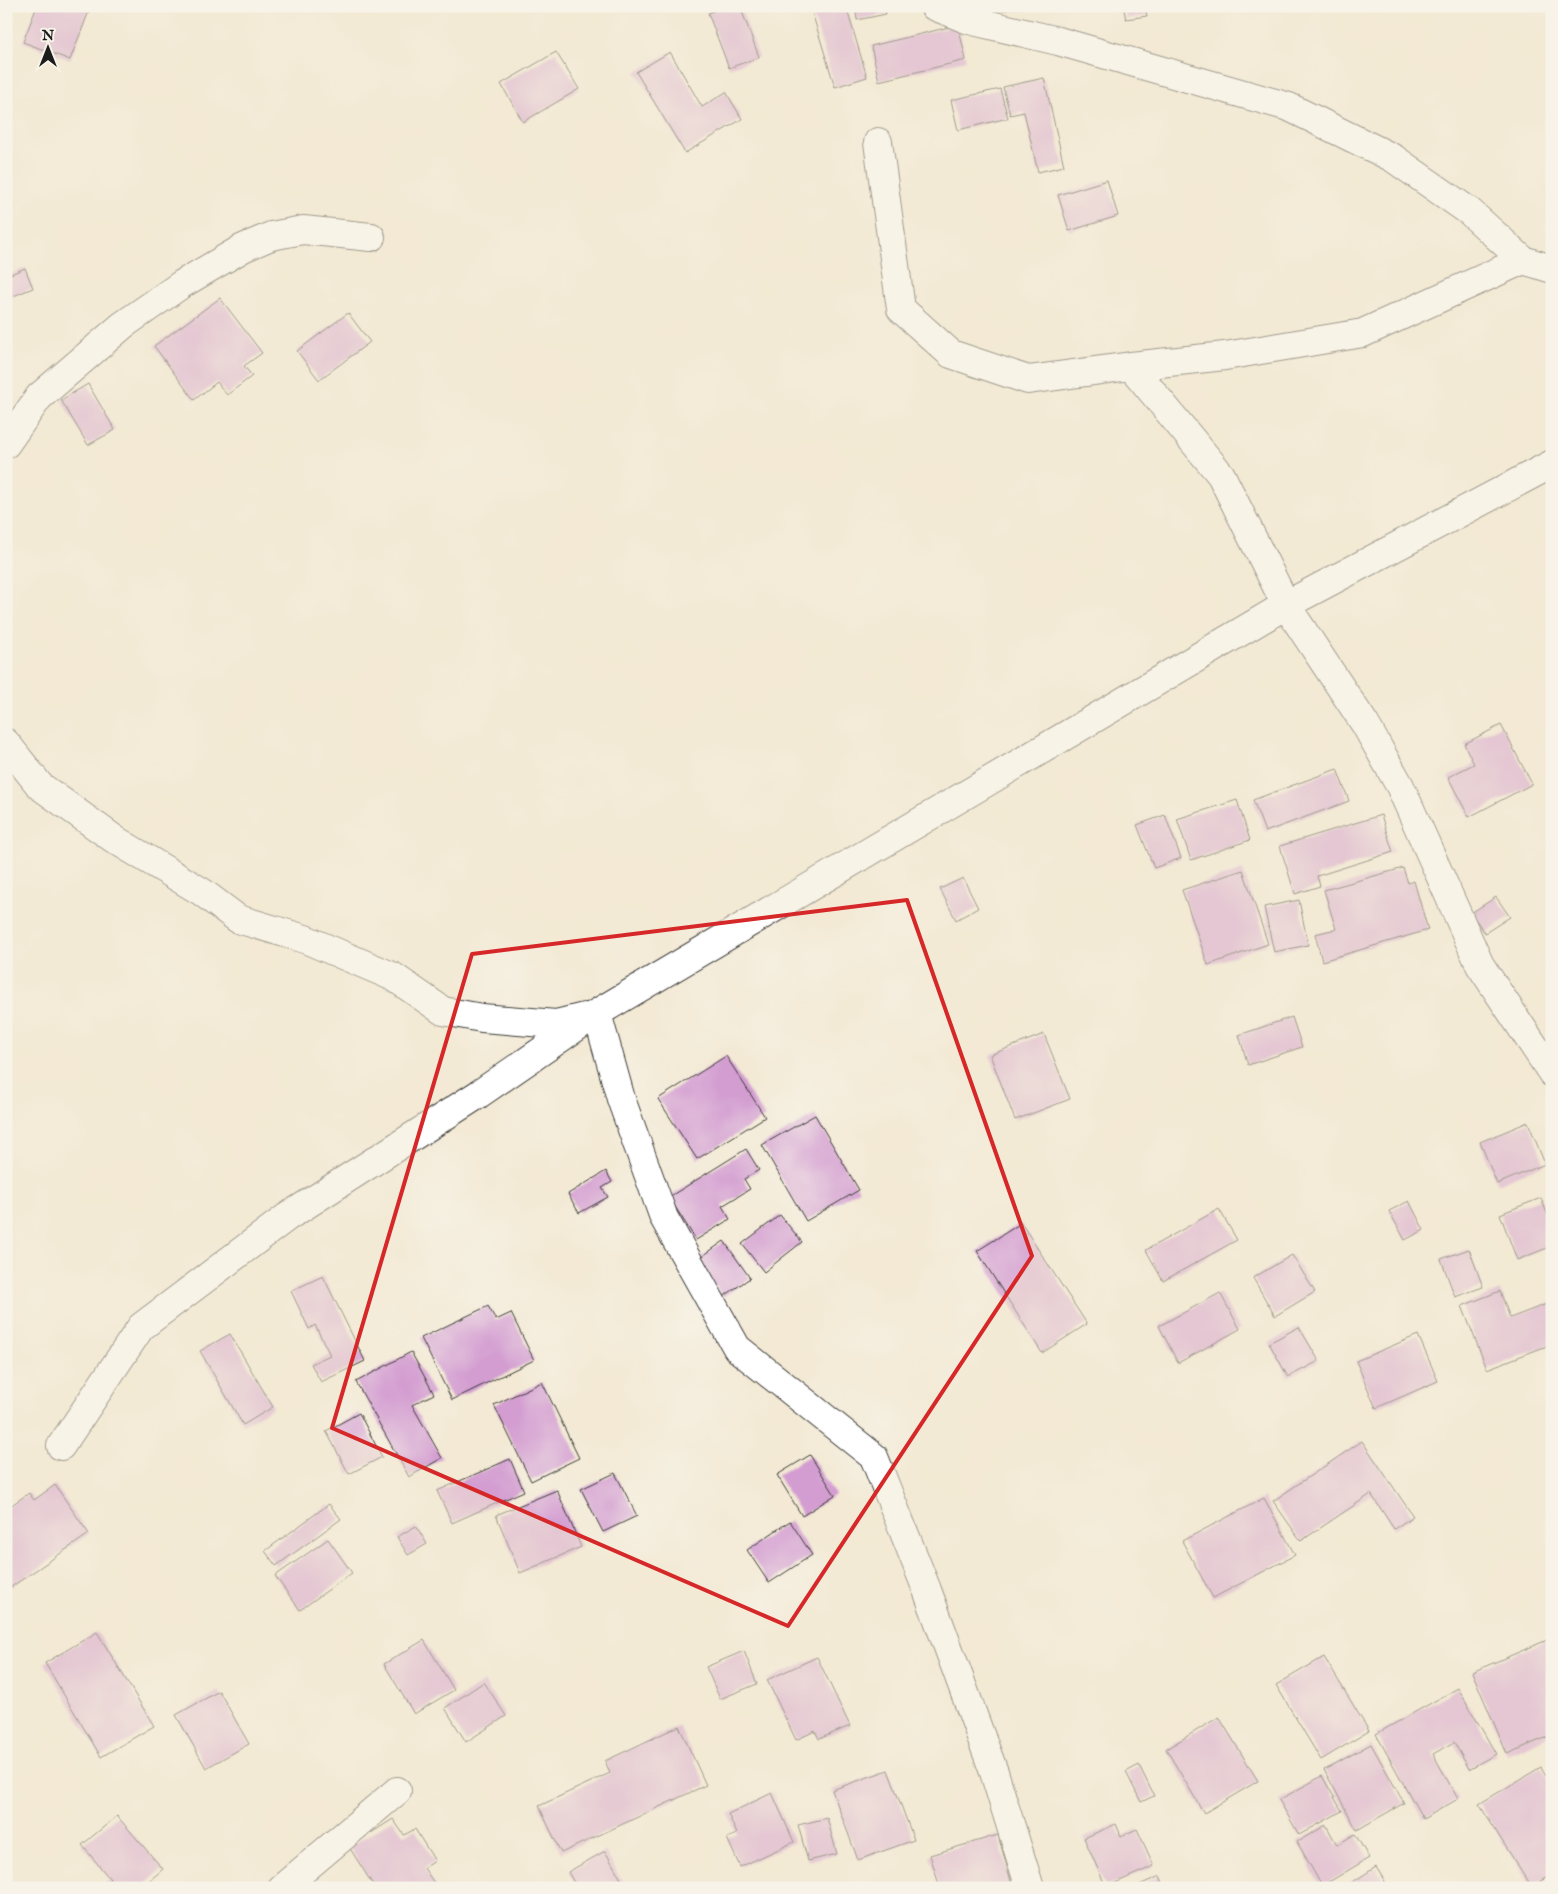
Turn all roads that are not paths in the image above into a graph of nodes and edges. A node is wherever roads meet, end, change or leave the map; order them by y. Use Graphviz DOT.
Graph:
graph roads {
  1 [pos="934,6"];
  2 [pos="878,142"];
  3 [pos="371,237"];
  4 [pos="1523,260"];
  5 [pos="1552,269"];
  6 [pos="1131,366"];
  7 [pos="6,444"];
  8 [pos="1552,464"];
  9 [pos="1286,605"];
  10 [pos="6,743"];
  11 [pos="597,1013"];
  12 [pos="1552,1073"];
  13 [pos="61,1446"];
  14 [pos="397,1791"];
  15 [pos="282,1888"];
  16 [pos="1030,1888"];
  1 -- 4 [label="street"];
  2 -- 6 [label="street"];
  3 -- 7 [label="street"];
  4 -- 5 [label="street"];
  4 -- 6 [label="street"];
  6 -- 9 [label="street"];
  8 -- 9 [label="street"];
  9 -- 11 [label="street"];
  9 -- 12 [label="street"];
  10 -- 11 [label="street"];
  11 -- 13 [label="street"];
  11 -- 16 [label="street"];
  14 -- 15 [label="street"];
}
